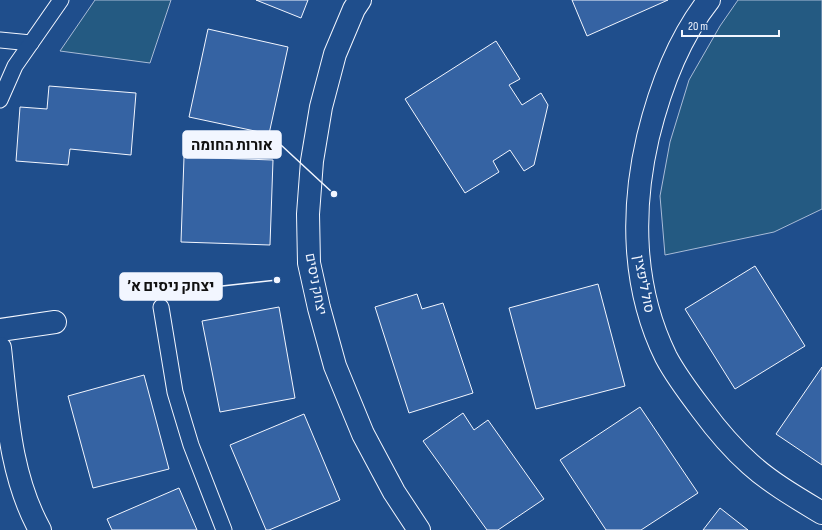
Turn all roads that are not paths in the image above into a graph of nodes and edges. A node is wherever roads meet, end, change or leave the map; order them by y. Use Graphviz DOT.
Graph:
graph roads {
  1 [pos="61,0"];
  2 [pos="360,0"];
  3 [pos="709,0"];
  4 [pos="0,40"];
  5 [pos="31,44"];
  6 [pos="0,100"];
  7 [pos="161,306"];
  8 [pos="55,322"];
  9 [pos="0,330"];
  10 [pos="0,348"];
  11 [pos="822,513"];
  12 [pos="40,530"];
  13 [pos="224,530"];
  14 [pos="419,530"];
  1 -- 5 [label="lane"];
  2 -- 14 [label="street, יצחק ניסים"];
  3 -- 11 [label="street, סול ליפצין"];
  4 -- 5 [label="lane"];
  5 -- 6 [label="lane"];
  7 -- 13 [label="lane"];
  8 -- 9 [label="street"];
  10 -- 12 [label="street"];
}
